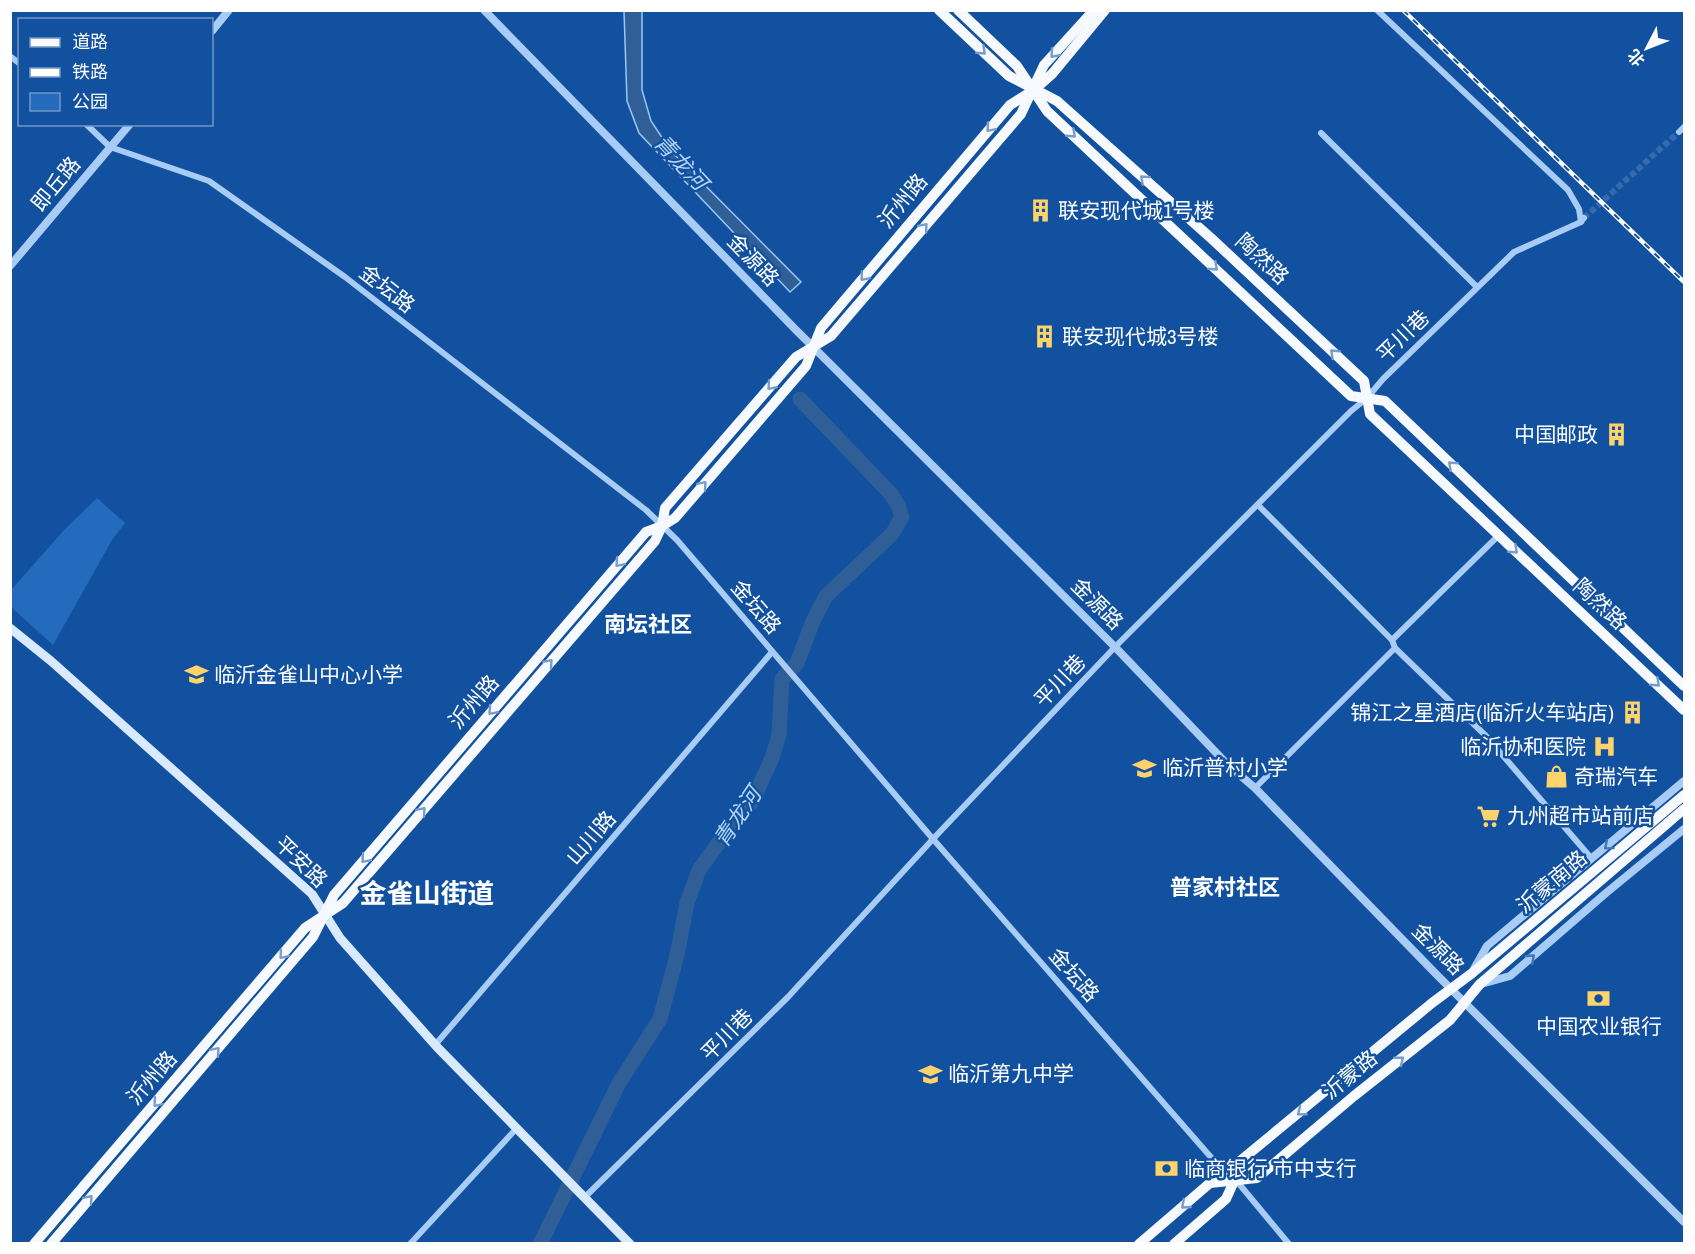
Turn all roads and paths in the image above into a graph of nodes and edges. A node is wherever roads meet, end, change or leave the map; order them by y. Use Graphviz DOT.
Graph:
graph roads {
  1 [pos="229,10"];
  2 [pos="484,10"];
  3 [pos="939,10"];
  4 [pos="958,10"];
  5 [pos="1088,10"];
  6 [pos="1094,10"];
  7 [pos="1105,10"];
  8 [pos="1111,10"];
  9 [pos="1377,10"];
  10 [pos="1084,28"];
  11 [pos="213,30"];
  12 [pos="1034,90"];
  13 [pos="88,126"];
  14 [pos="128,126"];
  15 [pos="1321,133"];
  16 [pos="110,147"];
  17 [pos="10,266"];
  18 [pos="1477,287"];
  19 [pos="814,347"];
  20 [pos="1367,398"];
  21 [pos="1258,505"];
  22 [pos="662,526"];
  23 [pos="1498,535"];
  24 [pos="10,628"];
  25 [pos="1392,640"];
  26 [pos="1115,647"];
  27 [pos="1395,648"];
  28 [pos="772,652"];
  29 [pos="1684,686"];
  30 [pos="1684,710"];
  31 [pos="1684,781"];
  32 [pos="1255,788"];
  33 [pos="1684,795"];
  34 [pos="1684,809"];
  35 [pos="1684,829"];
  36 [pos="933,839"];
  37 [pos="1592,859"];
  38 [pos="325,914"];
  39 [pos="1471,974"];
  40 [pos="1480,984"];
  41 [pos="1452,989"];
  42 [pos="1466,1003"];
  43 [pos="435,1045"];
  44 [pos="516,1129"];
  45 [pos="1235,1179"];
  46 [pos="580,1194"];
  47 [pos="1684,1222"];
  48 [pos="34,1244"];
  49 [pos="51,1244"];
  50 [pos="410,1244"];
  51 [pos="630,1244"];
  52 [pos="1139,1244"];
  53 [pos="1174,1244"];
  54 [pos="1289,1244"];
  1 -- 11 [label="street"];
  2 -- 19 [label="street, 金源路"];
  3 -- 12 [label="main road, 陶然路, one-way"];
  4 -- 12 [label="main road, 陶然路"];
  5 -- 10 [label="main road"];
  6 -- 10 [label="main road, 沂州路"];
  7 -- 10 [label="main road, 沂州路"];
  8 -- 10 [label="main road"];
  9 -- 18 [label="street, 平川巷"];
  10 -- 12 [label="main road, 沂州路"];
  12 -- 19 [label="main road, 沂州路"];
  12 -- 20 [label="main road, 陶然路, one-way"];
  20 -- 12 [label="main road, 陶然路, one-way"];
  13 -- 16 [label="street, 金坛路"];
  14 -- 16 [label="street, 即丘路"];
  15 -- 18 [label="street"];
  16 -- 17 [label="street, 即丘路"];
  16 -- 22 [label="street, 金坛路"];
  18 -- 20 [label="street, 平川巷"];
  19 -- 22 [label="main road, 沂州路"];
  19 -- 26 [label="street, 金源路"];
  20 -- 21 [label="street, 平川巷"];
  20 -- 23 [label="main road, 陶然路"];
  29 -- 20 [label="main road, 陶然路, one-way"];
  21 -- 25 [label="street"];
  21 -- 26 [label="street, 平川巷"];
  22 -- 28 [label="street, 金坛路"];
  22 -- 38 [label="main road, 沂州路"];
  23 -- 25 [label="street"];
  23 -- 30 [label="main road, 陶然路, one-way"];
  24 -- 38 [label="main road, 平安路"];
  25 -- 27 [label="street"];
  26 -- 32 [label="street, 金源路"];
  26 -- 36 [label="street, 平川巷"];
  27 -- 32 [label="street"];
  27 -- 37 [label="street"];
  28 -- 36 [label="street, 金坛路"];
  28 -- 43 [label="street, 山川路"];
  31 -- 37 [label="street, one-way"];
  32 -- 41 [label="street, 金源路"];
  33 -- 39 [label="main road, 沂蒙南路"];
  34 -- 40 [label="main road, 沂蒙南路"];
  40 -- 35 [label="street, one-way"];
  36 -- 45 [label="street, 金坛路"];
  36 -- 46 [label="street, 平川巷"];
  37 -- 39 [label="street"];
  38 -- 43 [label="main road, 平安路"];
  38 -- 48 [label="main road, 沂州路, one-way"];
  49 -- 38 [label="main road, 沂州路, one-way"];
  39 -- 41 [label="main road, 沂蒙路"];
  40 -- 42 [label="main road, 沂蒙路"];
  41 -- 42 [label="street, 金源路"];
  41 -- 45 [label="main road, 沂蒙路, one-way"];
  45 -- 42 [label="main road, 沂蒙路, one-way"];
  42 -- 47 [label="street, 金源路"];
  43 -- 44 [label="main road, 平安路"];
  44 -- 46 [label="main road, 平安路"];
  44 -- 50 [label="street"];
  45 -- 52 [label="main road, 沂蒙路, one-way"];
  45 -- 53 [label="main road, 沂蒙路"];
  45 -- 54 [label="street, 金坛路"];
  46 -- 51 [label="main road"];
}
